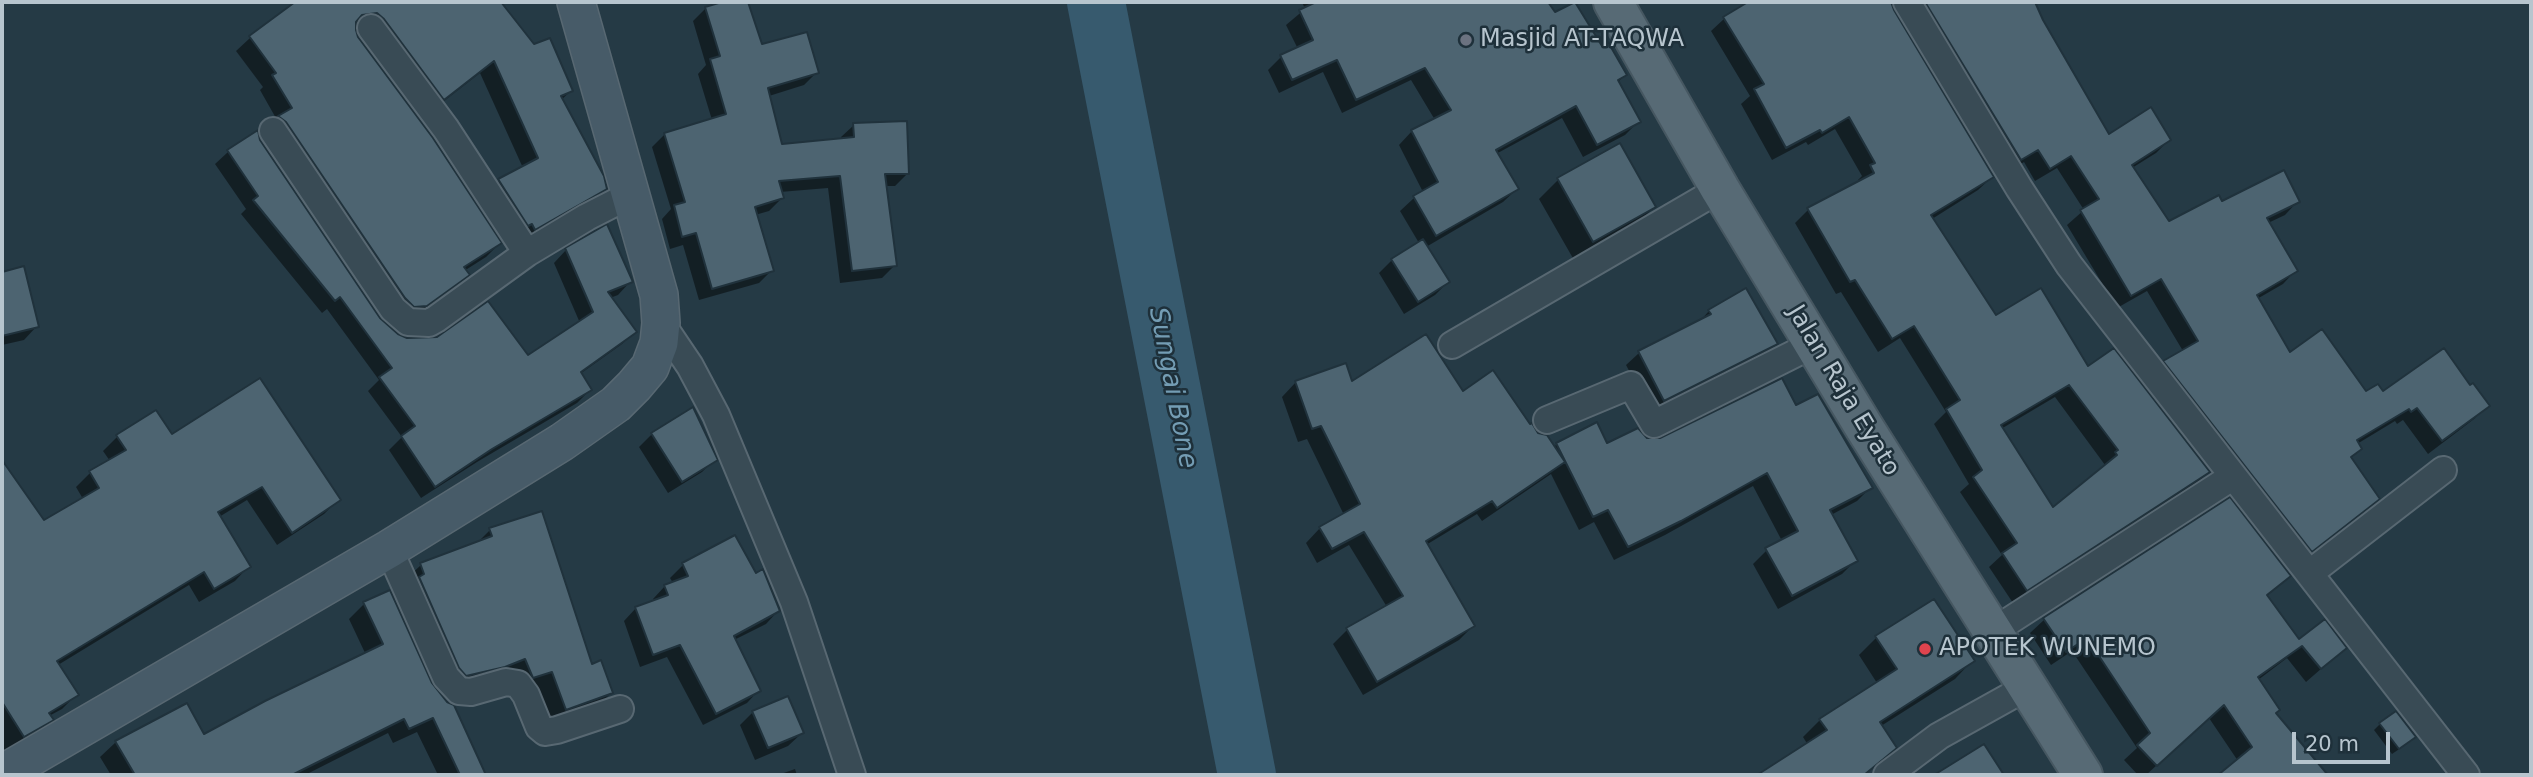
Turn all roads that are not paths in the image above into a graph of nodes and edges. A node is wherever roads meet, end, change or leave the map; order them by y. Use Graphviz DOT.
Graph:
graph roads {
  1 [pos="576,2"];
  2 [pos="1613,2"];
  3 [pos="1907,2"];
  4 [pos="371,28"];
  5 [pos="273,131"];
  6 [pos="1720,189"];
  7 [pos="632,194"];
  8 [pos="527,253"];
  9 [pos="662,323"];
  10 [pos="1814,344"];
  11 [pos="1452,345"];
  12 [pos="1547,420"];
  13 [pos="2442,470"];
  14 [pos="2232,477"];
  15 [pos="389,549"];
  16 [pos="2310,573"];
  17 [pos="1992,632"];
  18 [pos="2027,687"];
  19 [pos="620,709"];
  20 [pos="2,775"];
  21 [pos="852,775"];
  22 [pos="1887,775"];
  23 [pos="2082,775"];
  24 [pos="2466,775"];
  1 -- 7 [label="street"];
  2 -- 6 [label="main road, Jalan Raja Eyato"];
  3 -- 14 [label="street"];
  4 -- 8 [label="street"];
  5 -- 8 [label="street"];
  6 -- 10 [label="main road, Jalan Raja Eyato"];
  6 -- 11 [label="street"];
  7 -- 8 [label="street"];
  7 -- 9 [label="street"];
  9 -- 15 [label="street"];
  9 -- 21 [label="street"];
  10 -- 12 [label="street"];
  10 -- 17 [label="main road, Jalan Raja Eyato"];
  13 -- 16 [label="street"];
  14 -- 16 [label="street"];
  14 -- 17 [label="street"];
  15 -- 19 [label="street"];
  15 -- 20 [label="street"];
  16 -- 24 [label="street"];
  17 -- 18 [label="main road, Jalan Raja Eyato"];
  18 -- 22 [label="street"];
  18 -- 23 [label="main road, Jalan Raja Eyato"];
}
